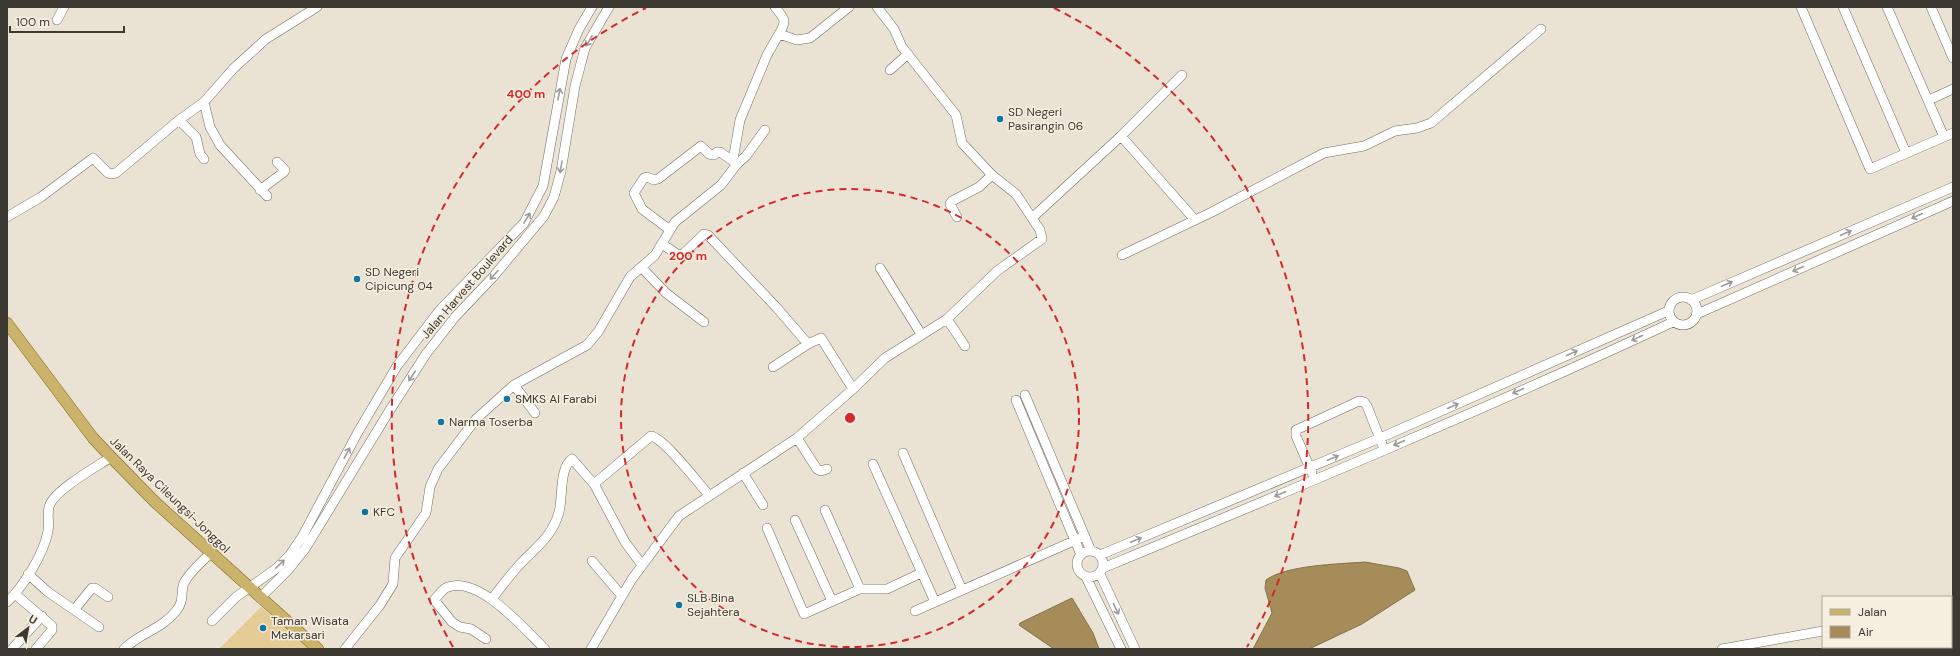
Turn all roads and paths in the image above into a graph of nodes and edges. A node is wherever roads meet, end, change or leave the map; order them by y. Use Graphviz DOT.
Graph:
graph roads {
  1 [pos="64,7"];
  2 [pos="592,7"];
  3 [pos="609,7"];
  4 [pos="775,7"];
  5 [pos="849,7"];
  6 [pos="877,7"];
  7 [pos="1801,7"];
  8 [pos="1843,7"];
  9 [pos="1887,7"];
  10 [pos="1931,7"];
  11 [pos="310,9"];
  12 [pos="57,20"];
  13 [pos="1542,29"];
  14 [pos="779,34"];
  15 [pos="908,54"];
  16 [pos="1953,58"];
  17 [pos="890,70"];
  18 [pos="1182,75"];
  19 [pos="1953,90"];
  20 [pos="1929,100"];
  21 [pos="204,102"];
  22 [pos="179,120"];
  23 [pos="765,130"];
  24 [pos="1953,133"];
  25 [pos="1121,136"];
  26 [pos="1944,137"];
  27 [pos="1906,153"];
  28 [pos="204,159"];
  29 [pos="277,162"];
  30 [pos="735,162"];
  31 [pos="992,175"];
  32 [pos="1953,187"];
  33 [pos="1953,200"];
  34 [pos="7,217"];
  35 [pos="957,217"];
  36 [pos="1032,218"];
  37 [pos="1195,220"];
  38 [pos="670,230"];
  39 [pos="662,244"];
  40 [pos="1122,255"];
  41 [pos="642,268"];
  42 [pos="880,268"];
  43 [pos="1691,300"];
  44 [pos="1668,311"];
  45 [pos="1697,314"];
  46 [pos="947,319"];
  47 [pos="704,322"];
  48 [pos="1673,322"];
  49 [pos="7,323"];
  50 [pos="921,334"];
  51 [pos="808,344"];
  52 [pos="965,346"];
  53 [pos="773,367"];
  54 [pos="514,385"];
  55 [pos="853,389"];
  56 [pos="1025,395"];
  57 [pos="1016,400"];
  58 [pos="534,412"];
  59 [pos="796,438"];
  60 [pos="1380,438"];
  61 [pos="354,439"];
  62 [pos="368,446"];
  63 [pos="1385,450"];
  64 [pos="903,453"];
  65 [pos="111,457"];
  66 [pos="873,464"];
  67 [pos="1310,467"];
  68 [pos="827,469"];
  69 [pos="743,473"];
  70 [pos="1315,480"];
  71 [pos="594,484"];
  72 [pos="709,495"];
  73 [pos="763,505"];
  74 [pos="825,510"];
  75 [pos="796,520"];
  76 [pos="768,528"];
  77 [pos="1085,536"];
  78 [pos="1075,541"];
  79 [pos="211,553"];
  80 [pos="1095,553"];
  81 [pos="1081,555"];
  82 [pos="592,561"];
  83 [pos="642,565"];
  84 [pos="1102,571"];
  85 [pos="922,573"];
  86 [pos="28,574"];
  87 [pos="1086,577"];
  88 [pos="249,588"];
  89 [pos="860,589"];
  90 [pos="962,590"];
  91 [pos="15,594"];
  92 [pos="622,596"];
  93 [pos="108,598"];
  94 [pos="260,598"];
  95 [pos="492,599"];
  96 [pos="832,601"];
  97 [pos="7,602"];
  98 [pos="935,602"];
  99 [pos="74,610"];
  100 [pos="915,611"];
  101 [pos="42,616"];
  102 [pos="212,621"];
  103 [pos="99,627"];
  104 [pos="1822,631"];
  105 [pos="486,639"];
  106 [pos="12,649"];
  107 [pos="36,649"];
  108 [pos="124,649"];
  109 [pos="318,649"];
  110 [pos="346,649"];
  111 [pos="545,649"];
  112 [pos="591,649"];
  113 [pos="1121,649"];
  114 [pos="1135,649"];
  115 [pos="1722,649"];
  1 -- 12 [label="street"];
  61 -- 2 [label="street, Jalan Harvest Boulevard, one-way"];
  3 -- 62 [label="street, Jalan Harvest Boulevard, one-way"];
  4 -- 14 [label="street"];
  5 -- 14 [label="street"];
  6 -- 15 [label="street"];
  7 -- 27 [label="street"];
  8 -- 27 [label="street"];
  9 -- 20 [label="street"];
  10 -- 16 [label="street"];
  11 -- 21 [label="street"];
  13 -- 37 [label="street"];
  14 -- 30 [label="street"];
  15 -- 17 [label="street"];
  15 -- 31 [label="street"];
  18 -- 25 [label="street"];
  19 -- 20 [label="street"];
  20 -- 26 [label="street"];
  21 -- 22 [label="street"];
  21 -- 29 [label="street"];
  22 -- 28 [label="street"];
  22 -- 34 [label="street"];
  23 -- 30 [label="street"];
  24 -- 26 [label="street"];
  25 -- 36 [label="street"];
  25 -- 37 [label="street"];
  26 -- 27 [label="street"];
  30 -- 38 [label="street"];
  30 -- 38 [label="street"];
  31 -- 35 [label="street"];
  31 -- 36 [label="street"];
  43 -- 32 [label="street, one-way"];
  33 -- 45 [label="street, one-way"];
  36 -- 46 [label="street"];
  37 -- 40 [label="street"];
  38 -- 39 [label="street"];
  39 -- 41 [label="street"];
  39 -- 51 [label="street"];
  41 -- 47 [label="street"];
  41 -- 54 [label="street"];
  42 -- 50 [label="street"];
  43 -- 44 [label="street"];
  43 -- 45 [label="street"];
  44 -- 48 [label="street"];
  60 -- 44 [label="street, one-way"];
  45 -- 48 [label="street"];
  46 -- 50 [label="street"];
  46 -- 52 [label="street"];
  48 -- 63 [label="street, one-way"];
  49 -- 65 [label="main road, Jalan Raya Cileungsi-Jonggol"];
  50 -- 55 [label="street"];
  51 -- 53 [label="street"];
  51 -- 55 [label="street"];
  54 -- 58 [label="street"];
  54 -- 110 [label="street"];
  55 -- 59 [label="street"];
  56 -- 77 [label="street"];
  57 -- 78 [label="street"];
  59 -- 68 [label="street"];
  59 -- 69 [label="street"];
  60 -- 63 [label="street"];
  67 -- 60 [label="street, one-way"];
  60 -- 67 [label="street"];
  61 -- 62 [label="street"];
  88 -- 61 [label="street, Jalan Harvest Boulevard, one-way"];
  62 -- 94 [label="street, Jalan Harvest Boulevard"];
  63 -- 70 [label="street"];
  64 -- 90 [label="street"];
  65 -- 79 [label="main road, Jalan Raya Cileungsi-Jonggol"];
  65 -- 86 [label="street"];
  66 -- 85 [label="street"];
  67 -- 70 [label="street"];
  80 -- 67 [label="street, one-way"];
  69 -- 72 [label="street"];
  69 -- 73 [label="street"];
  70 -- 84 [label="street, one-way"];
  71 -- 72 [label="street"];
  71 -- 83 [label="street"];
  71 -- 95 [label="street"];
  72 -- 83 [label="street"];
  74 -- 89 [label="street"];
  75 -- 96 [label="street"];
  76 -- 96 [label="street"];
  77 -- 78 [label="street"];
  77 -- 80 [label="street"];
  78 -- 81 [label="street"];
  78 -- 90 [label="street"];
  79 -- 88 [label="main road, Jalan Raya Cileungsi-Jonggol"];
  79 -- 108 [label="street"];
  80 -- 81 [label="street"];
  80 -- 84 [label="street"];
  81 -- 87 [label="street"];
  82 -- 92 [label="street"];
  83 -- 92 [label="street"];
  84 -- 87 [label="street"];
  84 -- 114 [label="street, one-way"];
  85 -- 89 [label="street"];
  85 -- 98 [label="street"];
  86 -- 91 [label="street"];
  86 -- 99 [label="street"];
  87 -- 113 [label="street"];
  88 -- 94 [label="main road, Jalan Raya Cileungsi-Jonggol"];
  88 -- 102 [label="street, Jalan Harvest Boulevard"];
  89 -- 96 [label="street"];
  90 -- 98 [label="street"];
  91 -- 97 [label="street"];
  91 -- 101 [label="street"];
  92 -- 112 [label="street"];
  93 -- 99 [label="street"];
  94 -- 109 [label="main road, Jalan Raya Cileungsi-Jonggol"];
  95 -- 105 [label="street"];
  95 -- 111 [label="street"];
  98 -- 100 [label="street"];
  99 -- 103 [label="street"];
  101 -- 106 [label="street"];
  101 -- 107 [label="street"];
  104 -- 115 [label="street"];
}
